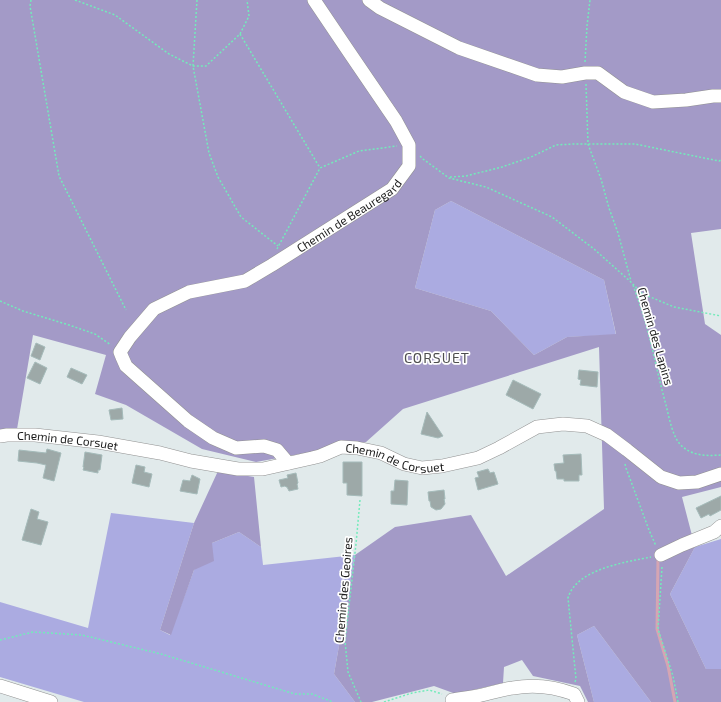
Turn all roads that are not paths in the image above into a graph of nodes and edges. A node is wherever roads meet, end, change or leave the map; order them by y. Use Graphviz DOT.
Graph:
graph roads {
  1 [pos="314,0"];
  2 [pos="369,0"];
  3 [pos="721,96"];
  4 [pos="0,436"];
  5 [pos="288,463"];
  6 [pos="721,474"];
  7 [pos="721,526"];
  8 [pos="661,555"];
  9 [pos="0,686"];
  10 [pos="576,698"];
  11 [pos="452,700"];
  12 [pos="51,702"];
  1 -- 5 [label="street, Chemin de Beauregard"];
  2 -- 3 [label="street"];
  4 -- 5 [label="street, Chemin de Corsuet"];
  5 -- 6 [label="street, Chemin de Corsuet"];
  7 -- 8 [label="street"];
  9 -- 12 [label="street"];
  10 -- 11 [label="street"];
}
